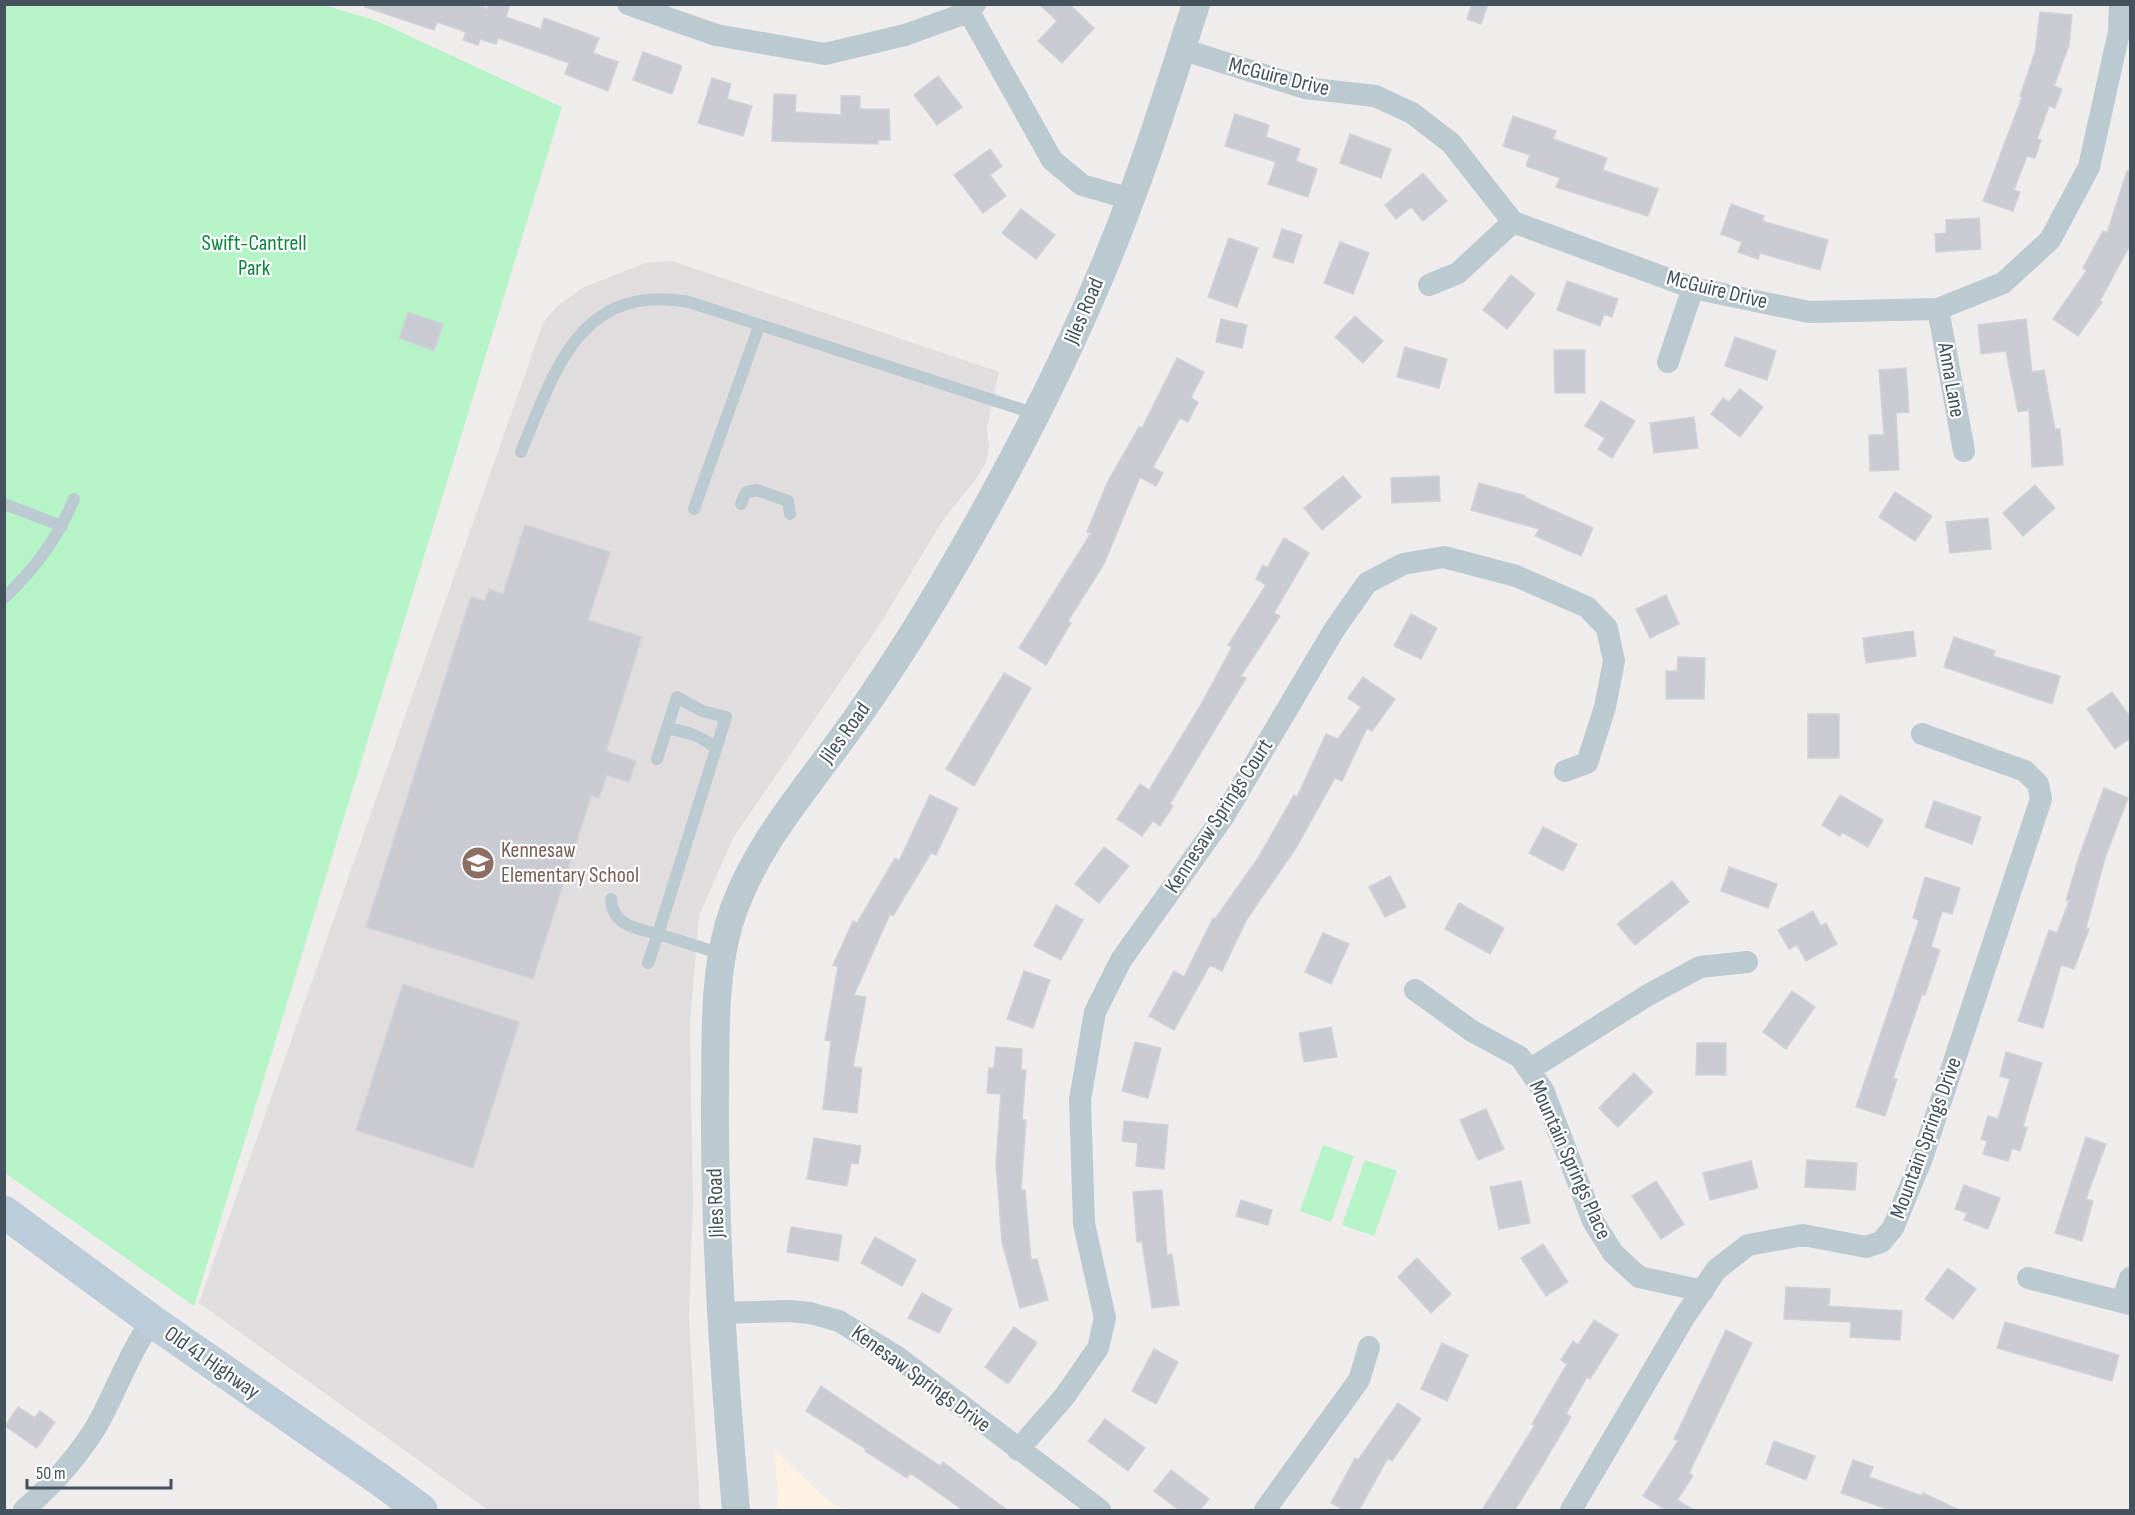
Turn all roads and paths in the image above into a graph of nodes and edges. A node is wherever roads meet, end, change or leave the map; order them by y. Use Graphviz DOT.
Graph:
graph roads {
  1 [pos="628,4"];
  2 [pos="1196,4"];
  3 [pos="2120,4"];
  4 [pos="972,8"];
  5 [pos="1181,49"];
  6 [pos="1131,200"];
  7 [pos="1513,222"];
  8 [pos="1429,285"];
  9 [pos="1693,288"];
  10 [pos="1938,309"];
  11 [pos="759,326"];
  12 [pos="1668,362"];
  13 [pos="1037,414"];
  14 [pos="1964,451"];
  15 [pos="521,452"];
  16 [pos="74,499"];
  17 [pos="4,504"];
  18 [pos="741,504"];
  19 [pos="694,509"];
  20 [pos="790,514"];
  21 [pos="62,526"];
  22 [pos="4,598"];
  23 [pos="667,728"];
  24 [pos="1923,734"];
  25 [pos="716,749"];
  26 [pos="657,759"];
  27 [pos="1565,771"];
  28 [pos="611,899"];
  29 [pos="658,934"];
  30 [pos="722,954"];
  31 [pos="1747,962"];
  32 [pos="648,963"];
  33 [pos="1415,990"];
  34 [pos="1529,1070"];
  35 [pos="4,1212"];
  36 [pos="2028,1278"];
  37 [pos="2130,1278"];
  38 [pos="1703,1291"];
  39 [pos="2126,1303"];
  40 [pos="720,1313"];
  41 [pos="152,1321"];
  42 [pos="1369,1347"];
  43 [pos="1018,1450"];
  44 [pos="24,1510"];
  45 [pos="421,1510"];
  46 [pos="736,1510"];
  47 [pos="1100,1510"];
  48 [pos="1265,1510"];
  49 [pos="1571,1510"];
  1 -- 4 [label="street"];
  2 -- 5 [label="street, Jiles Road"];
  3 -- 10 [label="street, McGuire Drive"];
  4 -- 6 [label="street"];
  5 -- 6 [label="street, Jiles Road"];
  5 -- 7 [label="street, McGuire Drive"];
  6 -- 13 [label="street, Jiles Road"];
  7 -- 8 [label="street"];
  7 -- 9 [label="street, McGuire Drive"];
  9 -- 10 [label="street, McGuire Drive"];
  9 -- 12 [label="street"];
  10 -- 14 [label="street, Anna Lane"];
  11 -- 13 [label="lane"];
  11 -- 15 [label="lane"];
  11 -- 19 [label="lane"];
  13 -- 30 [label="street, Jiles Road"];
  16 -- 21 [label="lane"];
  17 -- 21 [label="lane"];
  18 -- 20 [label="lane"];
  21 -- 22 [label="lane"];
  23 -- 25 [label="lane"];
  23 -- 25 [label="lane"];
  23 -- 26 [label="lane"];
  24 -- 38 [label="street, Mountain Springs Drive"];
  25 -- 29 [label="lane"];
  27 -- 43 [label="street, Kennesaw Springs Court"];
  28 -- 29 [label="lane"];
  29 -- 30 [label="lane"];
  29 -- 32 [label="lane"];
  30 -- 40 [label="street, Jiles Road"];
  31 -- 34 [label="street"];
  33 -- 34 [label="street, Mountain Springs Place"];
  34 -- 38 [label="street, Mountain Springs Place"];
  35 -- 41 [label="main road, Old 41 Highway"];
  36 -- 39 [label="street"];
  37 -- 39 [label="street"];
  38 -- 49 [label="street, Mountain Springs Drive"];
  40 -- 43 [label="street, Kenesaw Springs Drive"];
  40 -- 46 [label="street, Jiles Road"];
  41 -- 44 [label="street"];
  41 -- 45 [label="main road, Old 41 Highway"];
  42 -- 48 [label="street"];
  43 -- 47 [label="street, Kenesaw Springs Drive"];
}
